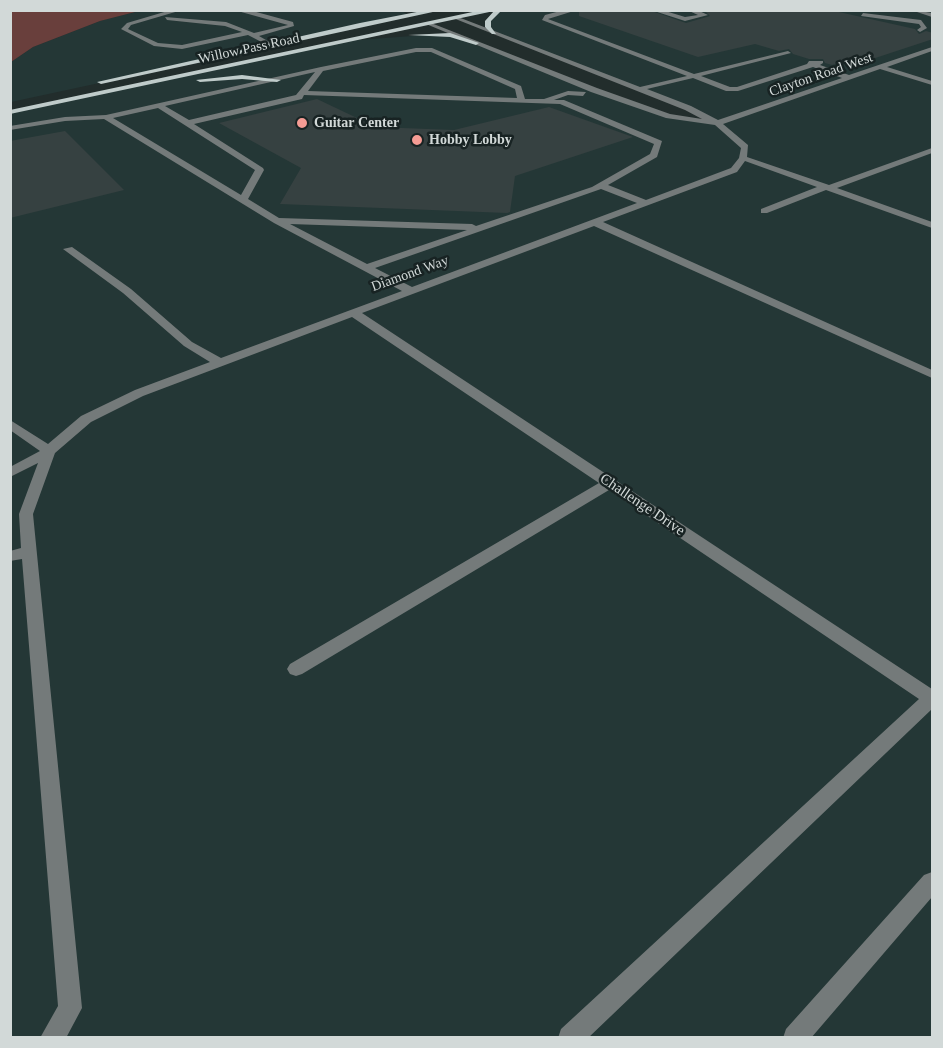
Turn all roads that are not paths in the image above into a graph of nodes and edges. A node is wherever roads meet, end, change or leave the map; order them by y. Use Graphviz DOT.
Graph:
graph roads {
  1 [pos="179,10"];
  2 [pos="237,10"];
  3 [pos="399,10"];
  4 [pos="493,10"];
  5 [pos="499,10"];
  6 [pos="574,10"];
  7 [pos="654,10"];
  8 [pos="678,10"];
  9 [pos="690,10"];
  10 [pos="916,10"];
  11 [pos="436,11"];
  12 [pos="664,13"];
  13 [pos="219,14"];
  14 [pos="863,15"];
  15 [pos="933,15"];
  16 [pos="411,16"];
  17 [pos="155,18"];
  18 [pos="456,18"];
  19 [pos="198,20"];
  20 [pos="913,20"];
  21 [pos="429,24"];
  22 [pos="920,30"];
  23 [pos="494,33"];
  24 [pos="251,34"];
  25 [pos="345,41"];
  26 [pos="476,43"];
  27 [pos="271,45"];
  28 [pos="460,45"];
  29 [pos="451,47"];
  30 [pos="933,49"];
  31 [pos="495,50"];
  32 [pos="432,51"];
  33 [pos="478,53"];
  34 [pos="469,54"];
  35 [pos="786,55"];
  36 [pos="451,57"];
  37 [pos="802,61"];
  38 [pos="818,63"];
  39 [pos="881,67"];
  40 [pos="321,69"];
  41 [pos="592,71"];
  42 [pos="696,77"];
  43 [pos="849,78"];
  44 [pos="277,80"];
  45 [pos="933,83"];
  46 [pos="143,84"];
  47 [pos="90,85"];
  48 [pos="640,89"];
  49 [pos="594,90"];
  50 [pos="304,93"];
  51 [pos="584,94"];
  52 [pos="543,100"];
  53 [pos="522,101"];
  54 [pos="561,102"];
  55 [pos="160,106"];
  56 [pos="10,112"];
  57 [pos="106,117"];
  58 [pos="188,123"];
  59 [pos="717,123"];
  60 [pos="10,128"];
  61 [pos="933,150"];
  62 [pos="743,158"];
  63 [pos="601,186"];
  64 [pos="828,187"];
  65 [pos="243,200"];
  66 [pos="645,203"];
  67 [pos="764,211"];
  68 [pos="277,221"];
  69 [pos="594,222"];
  70 [pos="933,225"];
  71 [pos="483,228"];
  72 [pos="68,249"];
  73 [pos="365,268"];
  74 [pos="409,290"];
  75 [pos="352,312"];
  76 [pos="219,363"];
  77 [pos="933,374"];
  78 [pos="10,424"];
  79 [pos="49,451"];
  80 [pos="10,473"];
  81 [pos="610,483"];
  82 [pos="20,554"];
  83 [pos="296,669"];
  84 [pos="933,698"];
  85 [pos="933,882"];
  86 [pos="52,1038"];
  87 [pos="570,1038"];
  88 [pos="795,1038"];
  1 -- 17 [label="street"];
  2 -- 24 [label="street"];
  3 -- 16 [label="main road"];
  4 -- 18 [label="main road, Willow Pass Road"];
  5 -- 23 [label="main road"];
  6 -- 42 [label="street"];
  7 -- 12 [label="street"];
  8 -- 12 [label="street"];
  9 -- 12 [label="street"];
  10 -- 15 [label="street"];
  11 -- 16 [label="main road, Willow Pass Road"];
  11 -- 18 [label="main road"];
  13 -- 19 [label="street"];
  14 -- 20 [label="street"];
  15 -- 20 [label="street"];
  16 -- 21 [label="main road"];
  16 -- 27 [label="main road, Willow Pass Road"];
  17 -- 19 [label="street"];
  17 -- 24 [label="street"];
  18 -- 21 [label="main road, Willow Pass Road"];
  18 -- 23 [label="street"];
  19 -- 24 [label="street"];
  20 -- 22 [label="street"];
  21 -- 25 [label="main road, Willow Pass Road"];
  21 -- 26 [label="street"];
  23 -- 41 [label="street"];
  24 -- 27 [label="street"];
  25 -- 26 [label="main road"];
  25 -- 46 [label="main road, Willow Pass Road"];
  26 -- 28 [label="street"];
  26 -- 31 [label="street"];
  27 -- 47 [label="main road, Willow Pass Road"];
  29 -- 32 [label="street"];
  30 -- 39 [label="street, Clayton Road West"];
  31 -- 33 [label="street"];
  31 -- 49 [label="street"];
  32 -- 36 [label="street"];
  32 -- 40 [label="street"];
  34 -- 36 [label="street"];
  35 -- 42 [label="street"];
  36 -- 53 [label="street"];
  37 -- 38 [label="street"];
  38 -- 42 [label="street"];
  38 -- 43 [label="street"];
  39 -- 43 [label="street, Clayton Road West"];
  39 -- 45 [label="street"];
  40 -- 44 [label="street"];
  40 -- 50 [label="street"];
  41 -- 48 [label="street"];
  41 -- 49 [label="street"];
  42 -- 48 [label="street"];
  43 -- 59 [label="street, Clayton Road West"];
  44 -- 46 [label="main road"];
  44 -- 55 [label="street"];
  46 -- 56 [label="main road, Willow Pass Road"];
  48 -- 59 [label="street"];
  49 -- 51 [label="street"];
  49 -- 59 [label="street"];
  50 -- 53 [label="street"];
  50 -- 58 [label="street"];
  51 -- 52 [label="street"];
  51 -- 54 [label="street"];
  52 -- 53 [label="street"];
  52 -- 54 [label="street"];
  54 -- 63 [label="street"];
  55 -- 57 [label="street"];
  55 -- 58 [label="street"];
  57 -- 60 [label="street"];
  57 -- 65 [label="street"];
  58 -- 65 [label="street"];
  59 -- 62 [label="street"];
  61 -- 64 [label="street"];
  62 -- 64 [label="street"];
  62 -- 66 [label="street, Diamond Way"];
  63 -- 66 [label="street"];
  63 -- 71 [label="street"];
  64 -- 67 [label="street"];
  64 -- 70 [label="street"];
  65 -- 68 [label="street"];
  66 -- 69 [label="street, Diamond Way"];
  68 -- 71 [label="street"];
  68 -- 73 [label="street"];
  69 -- 74 [label="street, Diamond Way"];
  69 -- 77 [label="street"];
  71 -- 73 [label="street"];
  72 -- 76 [label="street"];
  73 -- 74 [label="street"];
  74 -- 75 [label="street, Diamond Way"];
  75 -- 76 [label="street, Diamond Way"];
  75 -- 81 [label="street, Challenge Drive"];
  76 -- 79 [label="street, Diamond Way"];
  78 -- 79 [label="street"];
  79 -- 80 [label="street, Diamond Way"];
  79 -- 82 [label="street"];
  81 -- 83 [label="street"];
  81 -- 84 [label="street, Challenge Drive"];
  82 -- 86 [label="street"];
  84 -- 87 [label="street"];
  85 -- 88 [label="street"];
}
